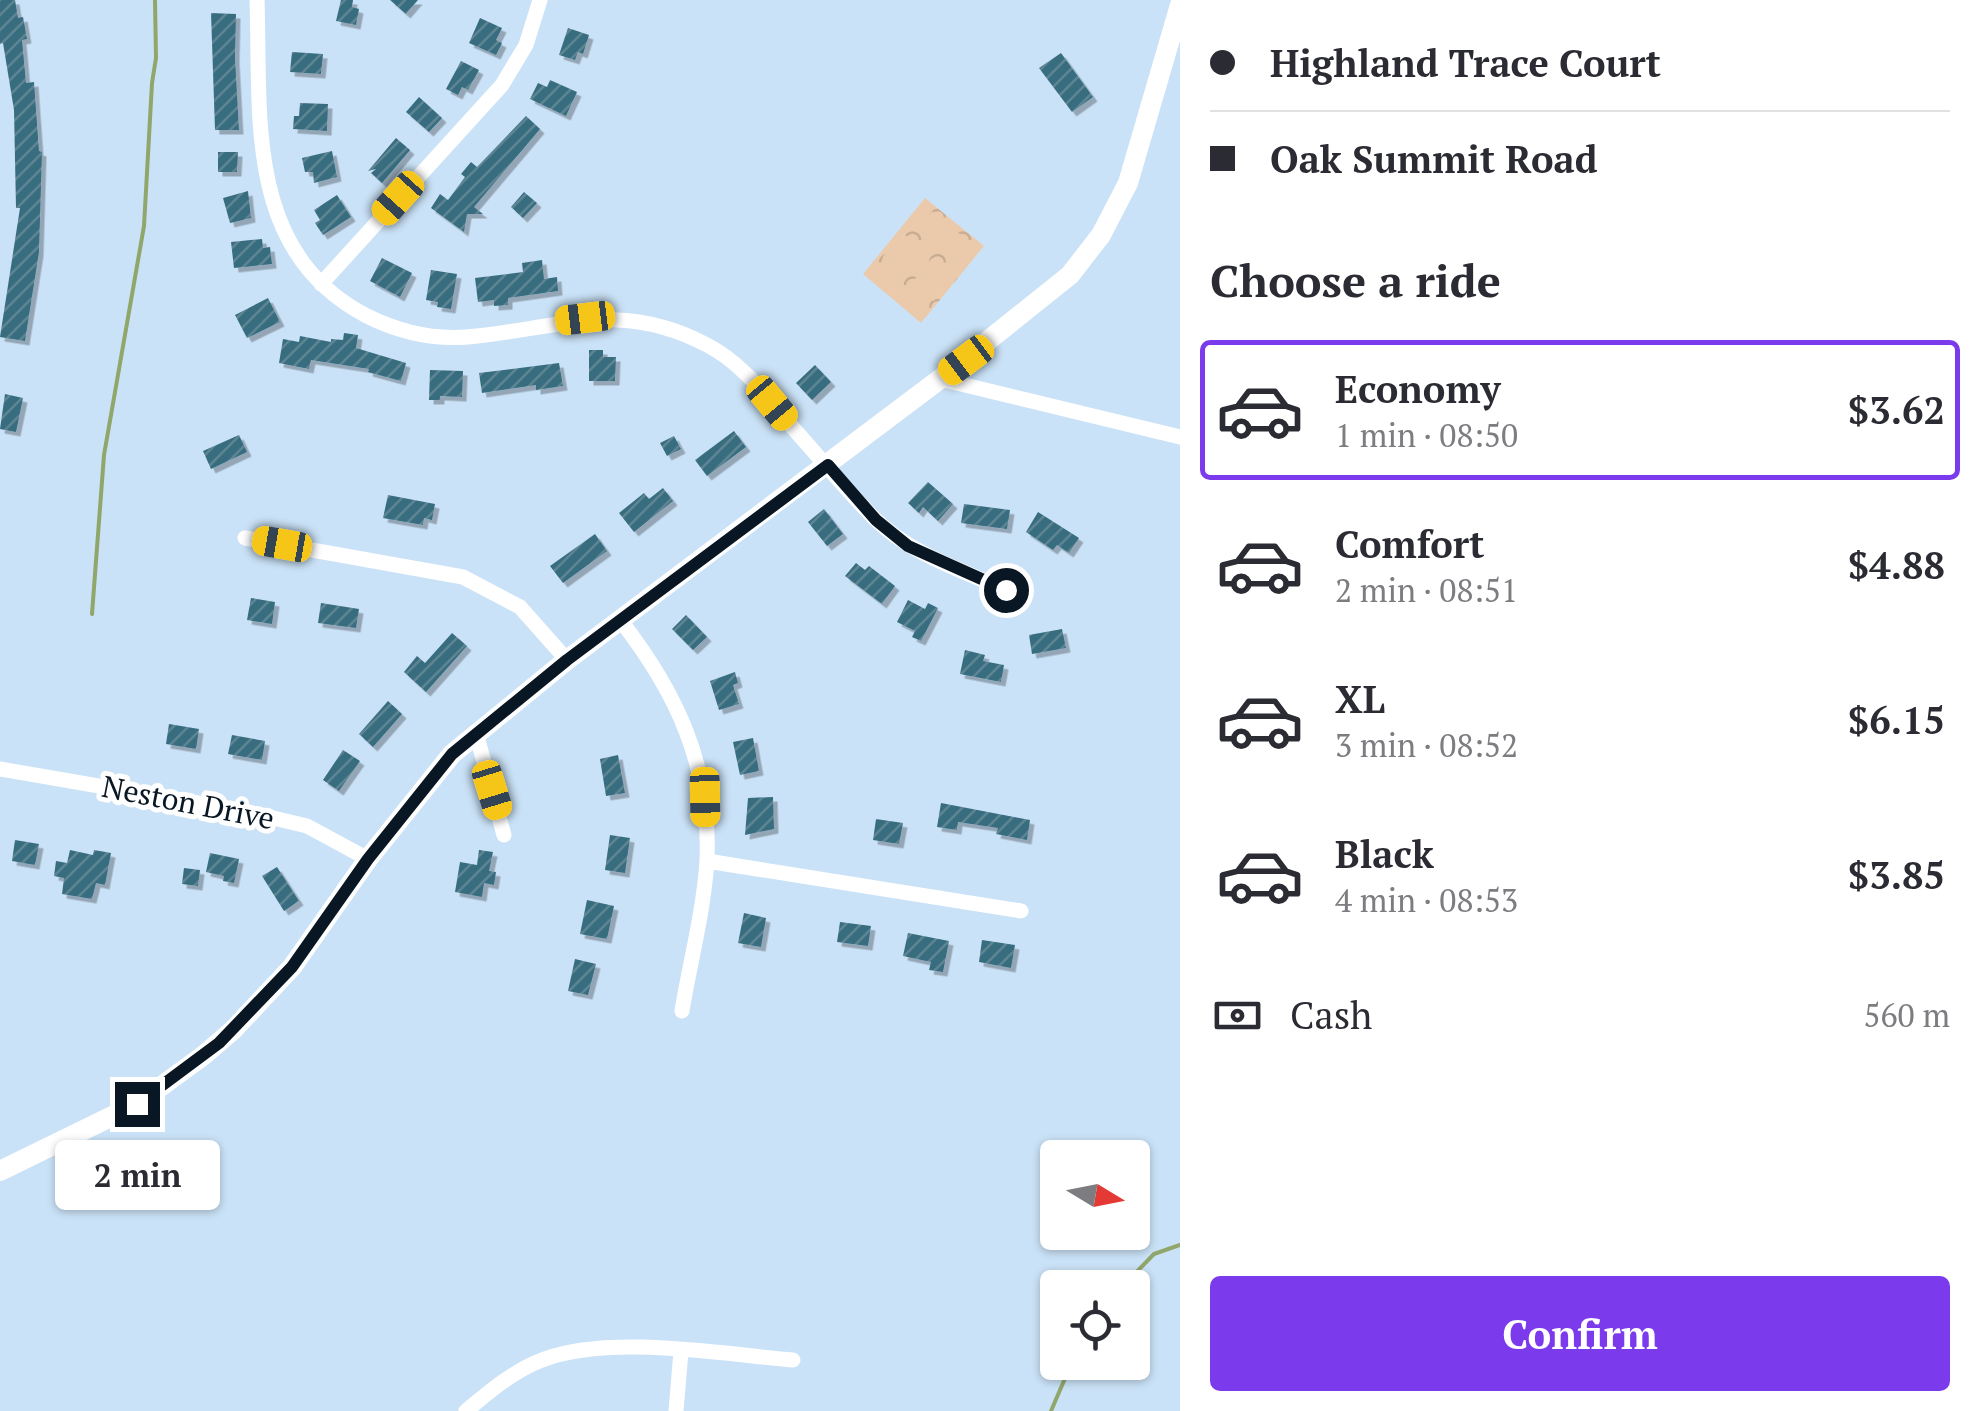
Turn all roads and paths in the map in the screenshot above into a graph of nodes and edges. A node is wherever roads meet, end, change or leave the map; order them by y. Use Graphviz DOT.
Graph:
graph roads {
  1 [pos="257,0"];
  2 [pos="540,0"];
  3 [pos="1180,5"];
  4 [pos="320,284"];
  5 [pos="940,379"];
  6 [pos="1180,437"];
  7 [pos="828,465"];
  8 [pos="246,538"];
  9 [pos="1006,590"];
  10 [pos="621,621"];
  11 [pos="567,660"];
  12 [pos="476,732"];
  13 [pos="0,769"];
  14 [pos="504,835"];
  15 [pos="368,859"];
  16 [pos="707,861"];
  17 [pos="1021,911"];
  18 [pos="682,1011"];
  19 [pos="0,1171"];
  20 [pos="680,1351"];
  21 [pos="793,1360"];
  22 [pos="466,1411"];
  23 [pos="676,1411"];
  1 -- 4 [label="street"];
  2 -- 4 [label="street"];
  3 -- 5 [label="main road"];
  4 -- 7 [label="street"];
  5 -- 6 [label="street"];
  5 -- 7 [label="main road"];
  7 -- 9 [label="street"];
  7 -- 10 [label="main road"];
  8 -- 11 [label="street"];
  10 -- 11 [label="main road"];
  10 -- 16 [label="street"];
  11 -- 12 [label="main road"];
  12 -- 14 [label="street"];
  12 -- 15 [label="main road"];
  13 -- 15 [label="street, Neston Drive"];
  15 -- 19 [label="main road"];
  16 -- 17 [label="street"];
  16 -- 18 [label="street"];
  20 -- 21 [label="street"];
  20 -- 22 [label="street"];
  20 -- 23 [label="street"];
}
